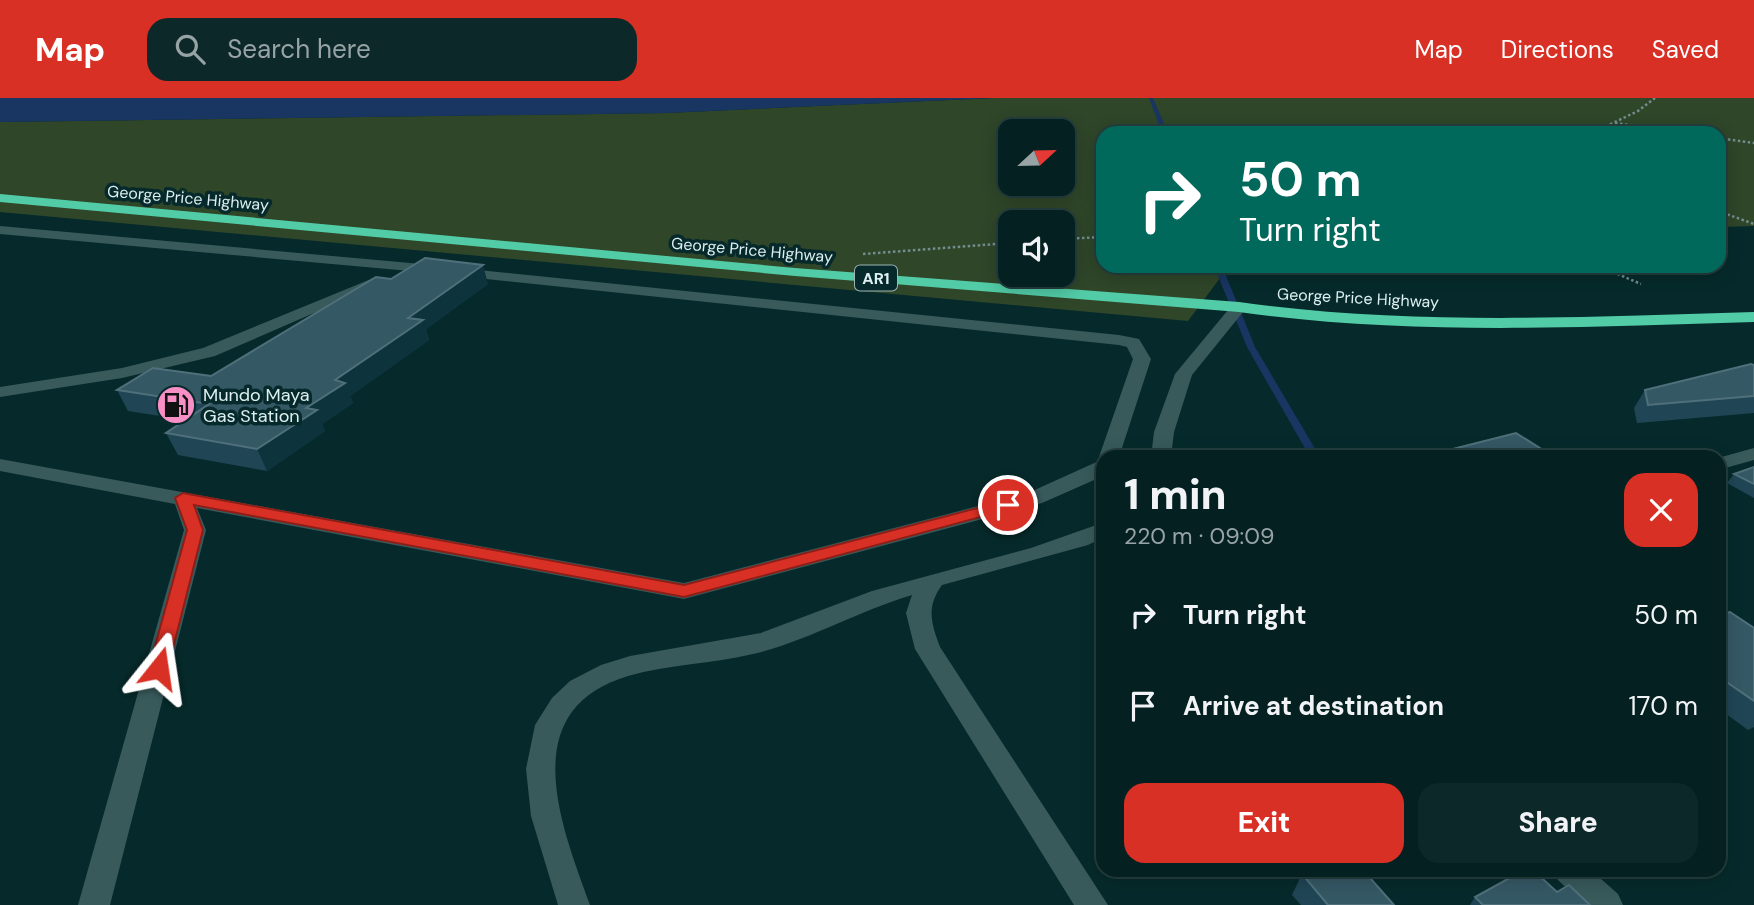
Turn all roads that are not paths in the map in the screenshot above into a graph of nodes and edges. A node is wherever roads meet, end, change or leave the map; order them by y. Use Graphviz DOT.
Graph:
graph roads {
  1 [pos="0,198"];
  2 [pos="0,230"];
  3 [pos="410,267"];
  4 [pos="1239,307"];
  5 [pos="1754,317"];
  6 [pos="0,392"];
  7 [pos="1111,450"];
  8 [pos="1162,450"];
  9 [pos="1754,454"];
  10 [pos="1726,462"];
  11 [pos="0,465"];
  12 [pos="1096,471"];
  13 [pos="183,498"];
  14 [pos="1096,533"];
  15 [pos="934,580"];
  16 [pos="1576,877"];
  17 [pos="94,905"];
  18 [pos="574,905"];
  19 [pos="1092,905"];
  20 [pos="1606,905"];
  1 -- 4 [label="highway, George Price Highway / AR1"];
  2 -- 3 [label="street"];
  3 -- 6 [label="street"];
  3 -- 7 [label="street"];
  4 -- 5 [label="highway, George Price Highway / AR1"];
  4 -- 8 [label="street"];
  9 -- 10 [label="street"];
  11 -- 13 [label="street"];
  12 -- 13 [label="street"];
  13 -- 17 [label="street"];
  14 -- 15 [label="street"];
  15 -- 18 [label="street"];
  15 -- 19 [label="street"];
  16 -- 20 [label="street"];
}
